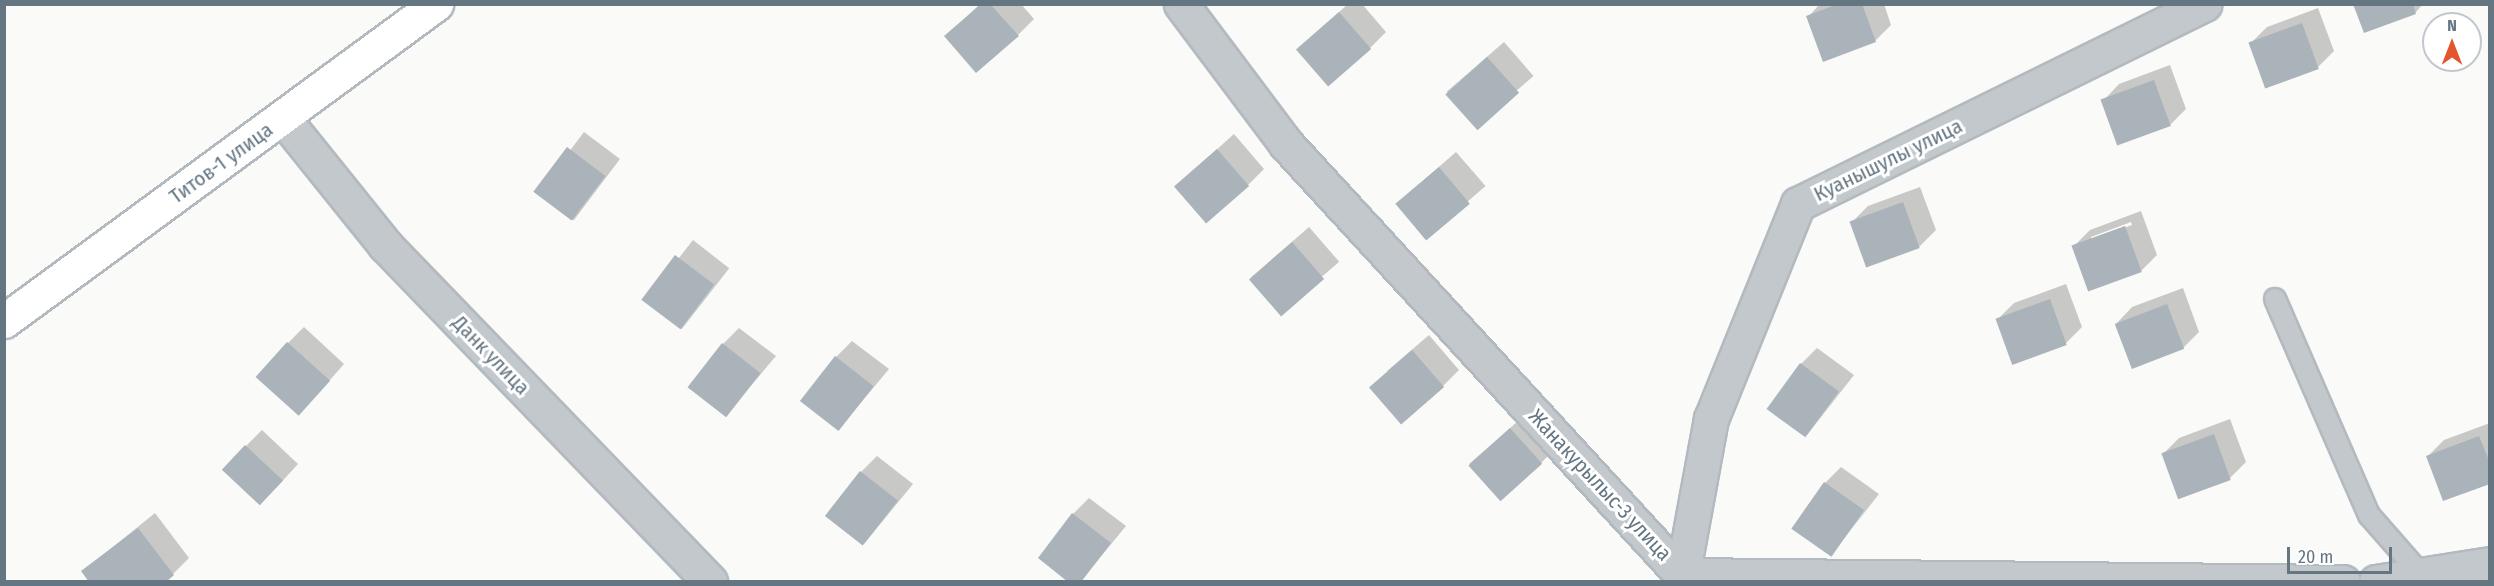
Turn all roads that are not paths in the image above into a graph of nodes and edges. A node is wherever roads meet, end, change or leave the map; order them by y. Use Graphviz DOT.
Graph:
graph roads {
  1 [pos="436,4"];
  2 [pos="1181,4"];
  3 [pos="2205,4"];
  4 [pos="283,118"];
  5 [pos="2275,299"];
  6 [pos="4,321"];
  7 [pos="2490,564"];
  8 [pos="1682,578"];
  9 [pos="2424,578"];
  10 [pos="710,582"];
  11 [pos="2343,582"];
  12 [pos="2376,582"];
  1 -- 4 [label="street, Титов-1 улица"];
  2 -- 8 [label="street, Жанакурылыс-3 улица"];
  3 -- 8 [label="street, Куанышулы улица"];
  4 -- 6 [label="street, Титов-1 улица"];
  4 -- 10 [label="street, Данк улица"];
  5 -- 9 [label="lane"];
  7 -- 9 [label="street"];
  8 -- 11 [label="street, Жанакурылыс-3 улица"];
  9 -- 12 [label="street"];
}
